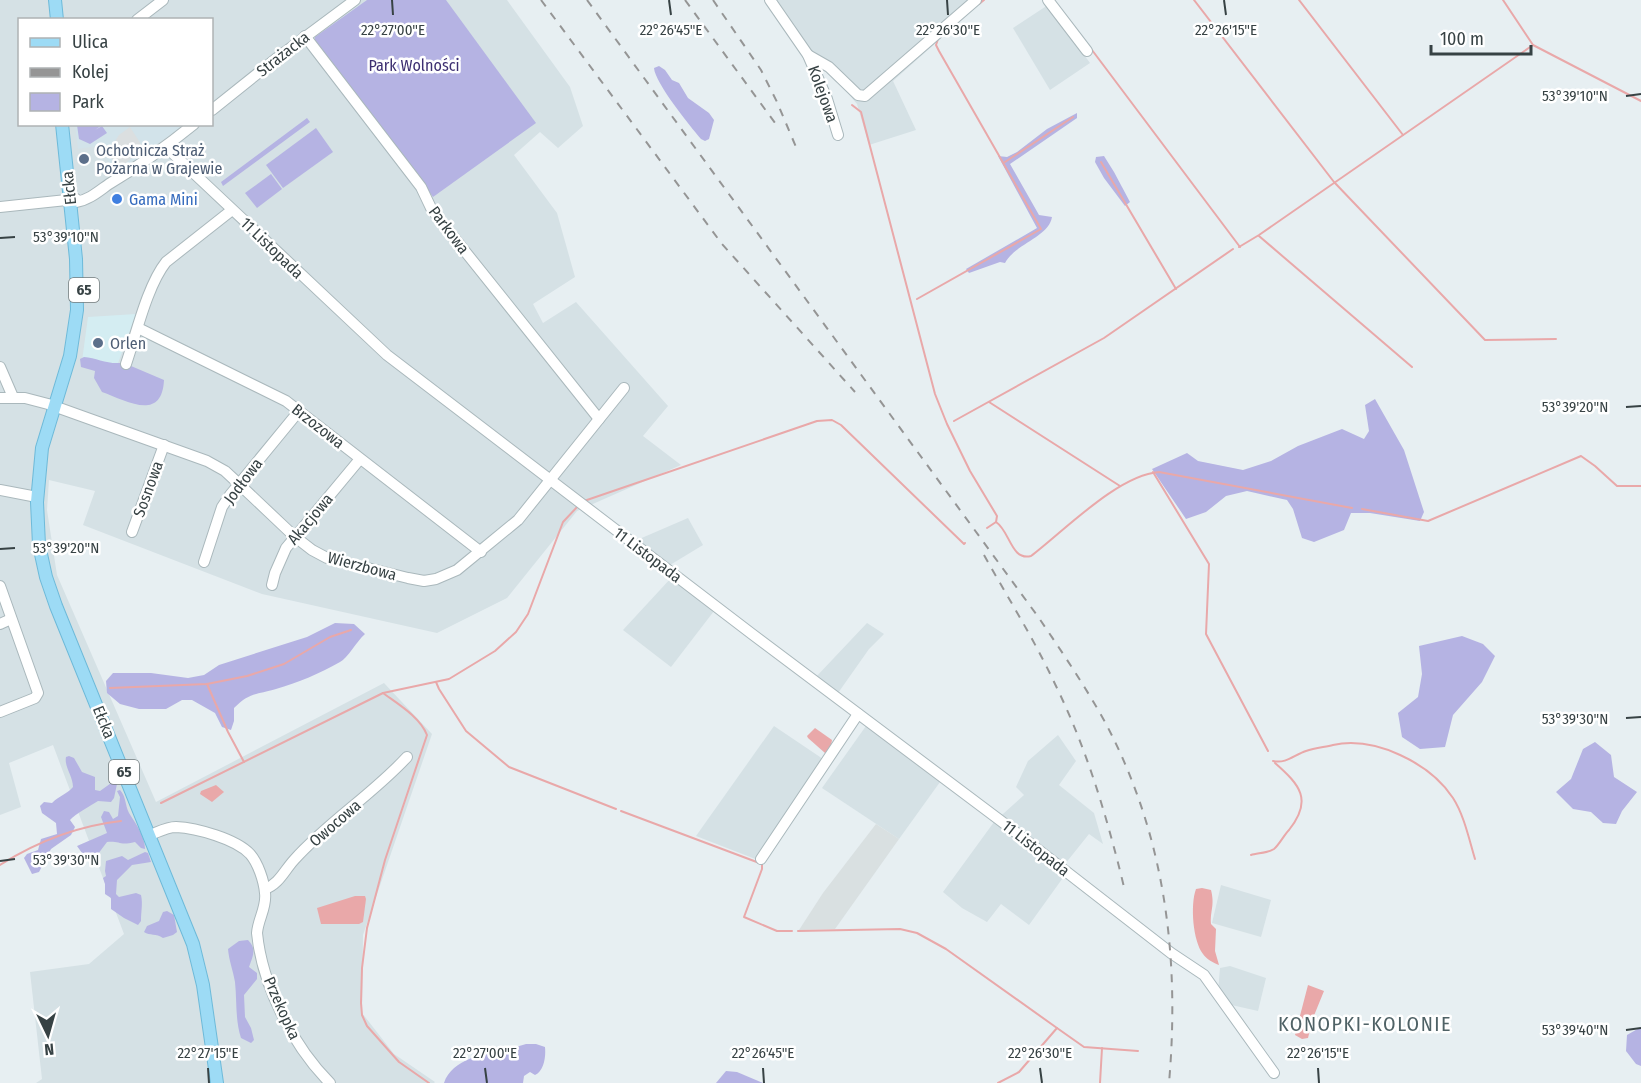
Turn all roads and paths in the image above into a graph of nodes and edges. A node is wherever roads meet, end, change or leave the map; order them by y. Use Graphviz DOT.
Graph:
graph roads {
  1 [pos="49,0"];
  2 [pos="55,0"];
  3 [pos="163,0"];
  4 [pos="355,0"];
  5 [pos="770,0"];
  6 [pos="976,0"];
  7 [pos="1048,0"];
  8 [pos="51,18"];
  9 [pos="57,18"];
  10 [pos="140,18"];
  11 [pos="305,36"];
  12 [pos="1087,51"];
  13 [pos="808,55"];
  14 [pos="213,109"];
  15 [pos="62,126"];
  16 [pos="69,126"];
  17 [pos="192,126"];
  18 [pos="838,135"];
  19 [pos="166,147"];
  20 [pos="74,200"];
  21 [pos="0,207"];
  22 [pos="232,210"];
  23 [pos="138,328"];
  24 [pos="126,364"];
  25 [pos="0,367"];
  26 [pos="624,388"];
  27 [pos="13,397"];
  28 [pos="0,398"];
  29 [pos="58,407"];
  30 [pos="299,411"];
  31 [pos="599,420"];
  32 [pos="164,445"];
  33 [pos="360,459"];
  34 [pos="550,480"];
  35 [pos="239,484"];
  36 [pos="0,490"];
  37 [pos="37,497"];
  38 [pos="132,532"];
  39 [pos="294,536"];
  40 [pos="481,552"];
  41 [pos="204,562"];
  42 [pos="272,585"];
  43 [pos="0,586"];
  44 [pos="11,619"];
  45 [pos="0,624"];
  46 [pos="0,712"];
  47 [pos="858,714"];
  48 [pos="407,757"];
  49 [pos="150,835"];
  50 [pos="761,859"];
  51 [pos="265,889"];
  52 [pos="1274,1073"];
  53 [pos="217,1083"];
  54 [pos="330,1083"];
  1 -- 8 [label="main road"];
  2 -- 9 [label="main road"];
  3 -- 10 [label="street"];
  4 -- 11 [label="street, Strażacka"];
  5 -- 13 [label="street, Kolejowa"];
  6 -- 13 [label="street, Kolejowa"];
  7 -- 12 [label="street"];
  11 -- 14 [label="street, Strażacka"];
  11 -- 31 [label="street, Parkowa"];
  13 -- 18 [label="street, Kolejowa"];
  15 -- 20 [label="main road, Ełcka / 65"];
  16 -- 20 [label="main road, Ełcka / 65"];
  17 -- 19 [label="street"];
  19 -- 20 [label="street"];
  19 -- 22 [label="street, 11 Listopada"];
  20 -- 21 [label="street"];
  20 -- 29 [label="main road, Ełcka / 65"];
  22 -- 23 [label="street"];
  22 -- 34 [label="street, 11 Listopada"];
  23 -- 24 [label="street"];
  23 -- 30 [label="street, Brzozowa"];
  25 -- 27 [label="street"];
  26 -- 31 [label="street, Wierzbowa"];
  27 -- 28 [label="street, Wierzbowa"];
  27 -- 29 [label="street, Wierzbowa"];
  29 -- 32 [label="street, Wierzbowa"];
  29 -- 37 [label="main road, Ełcka / 65"];
  30 -- 33 [label="street, Brzozowa"];
  30 -- 35 [label="street, Jodłowa"];
  31 -- 34 [label="street, Wierzbowa"];
  32 -- 35 [label="street, Wierzbowa"];
  32 -- 38 [label="street, Sosnowa"];
  33 -- 39 [label="street, Akacjowa"];
  33 -- 40 [label="street, Brzozowa"];
  34 -- 40 [label="street, Wierzbowa"];
  34 -- 47 [label="street, 11 Listopada"];
  35 -- 39 [label="street, Wierzbowa"];
  35 -- 41 [label="street, Jodłowa"];
  36 -- 37 [label="street"];
  37 -- 49 [label="main road, Ełcka / 65"];
  39 -- 40 [label="street, Wierzbowa"];
  39 -- 42 [label="street, Akacjowa"];
  43 -- 44 [label="street"];
  44 -- 45 [label="street"];
  44 -- 46 [label="street"];
  47 -- 50 [label="street"];
  47 -- 52 [label="street, 11 Listopada"];
  48 -- 51 [label="street, Owocowa"];
  49 -- 51 [label="street"];
  49 -- 53 [label="main road, Ełcka / 65"];
  51 -- 54 [label="street, Przekopka"];
}
